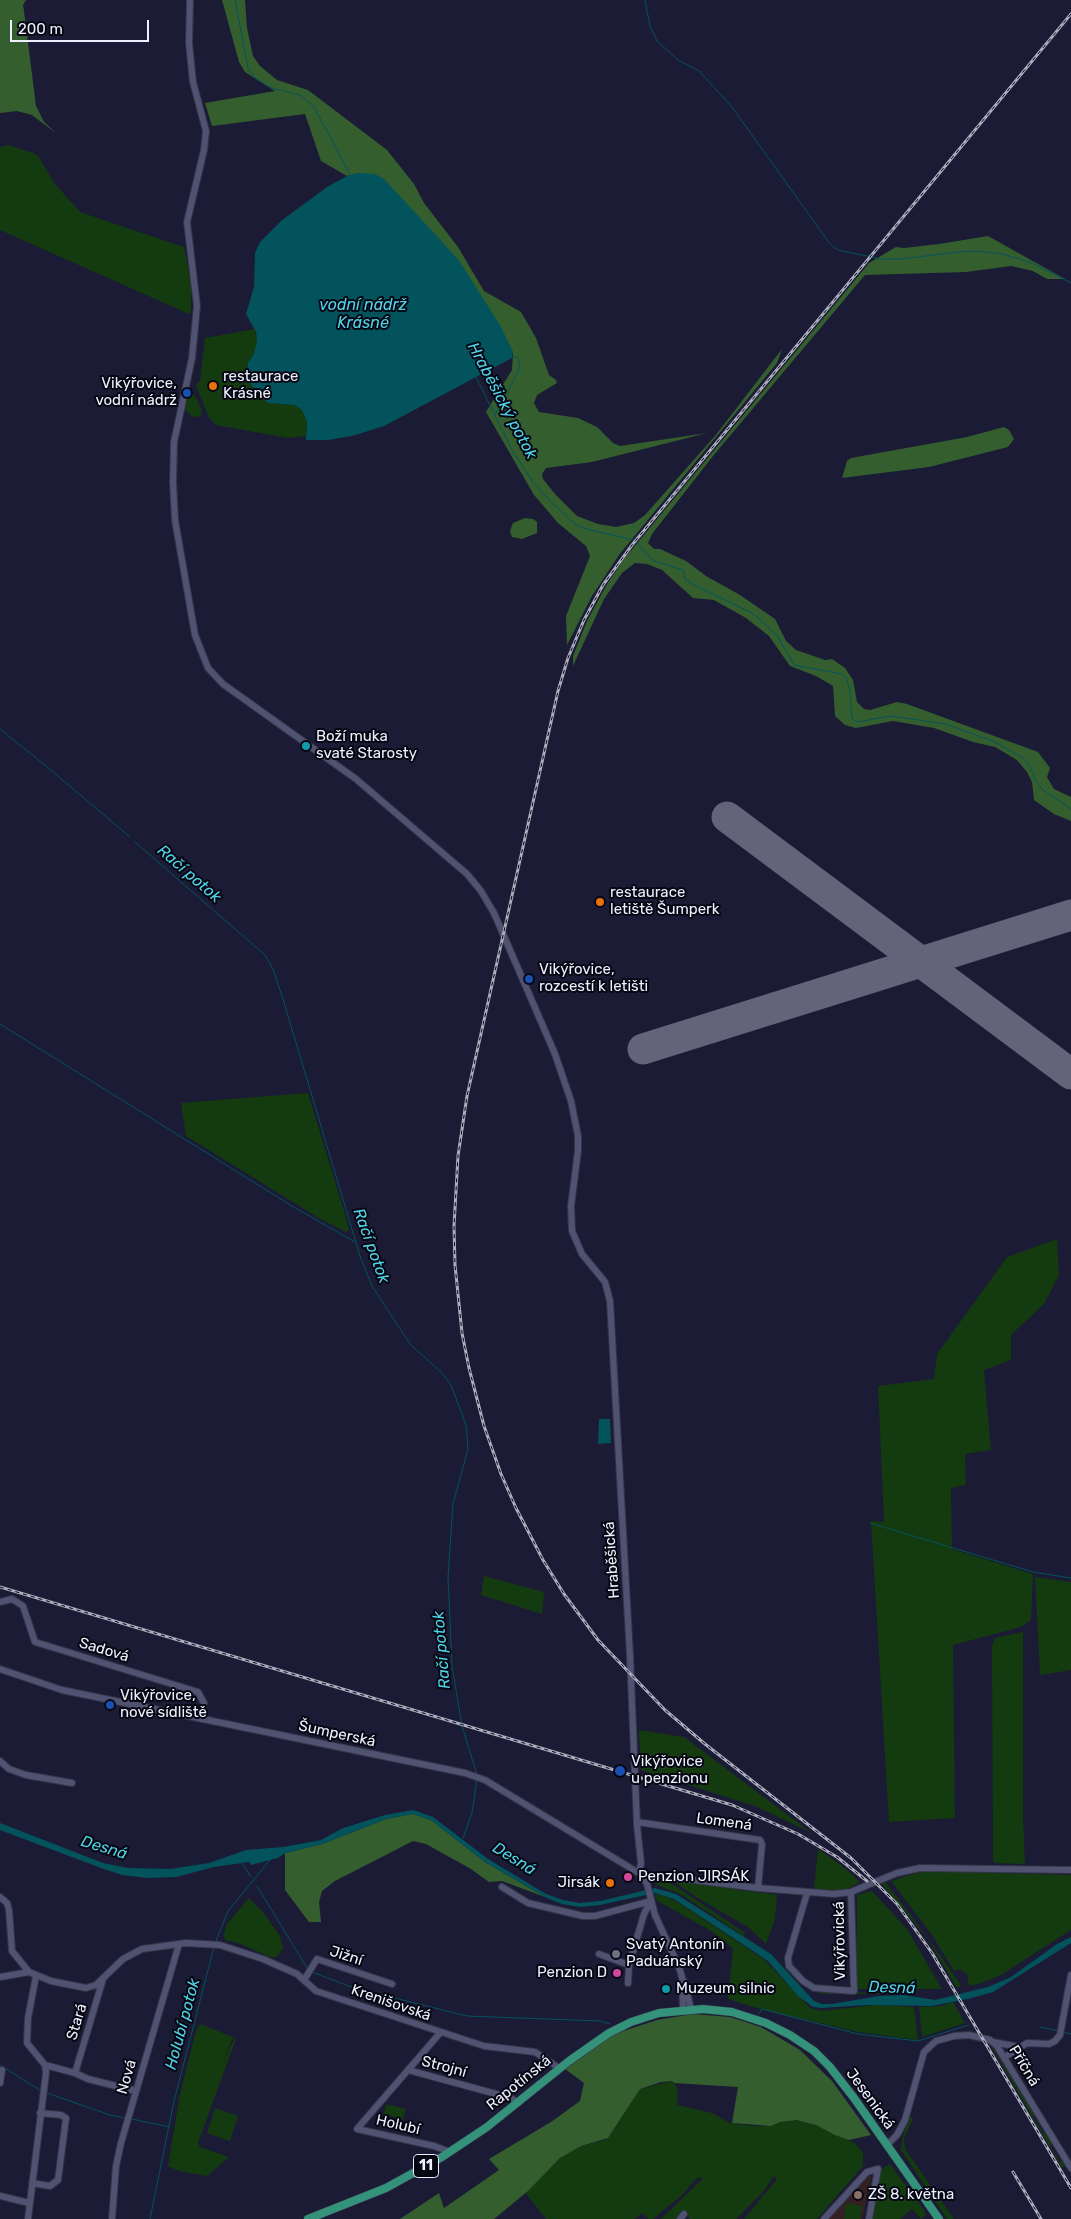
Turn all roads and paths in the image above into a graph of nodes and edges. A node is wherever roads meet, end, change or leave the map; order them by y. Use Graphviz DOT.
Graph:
graph roads {
  1 [pos="190,0"];
  2 [pos="0,1602"];
  3 [pos="0,1669"];
  4 [pos="201,1719"];
  5 [pos="0,1761"];
  6 [pos="72,1783"];
  7 [pos="636,1822"];
  8 [pos="1071,1870"];
  9 [pos="639,1873"];
  10 [pos="645,1879"];
  11 [pos="502,1887"];
  12 [pos="760,1889"];
  13 [pos="852,1892"];
  14 [pos="807,1893"];
  15 [pos="0,1897"];
  16 [pos="650,1899"];
  17 [pos="179,1944"];
  18 [pos="599,1954"];
  19 [pos="629,1964"];
  20 [pos="33,1974"];
  21 [pos="1071,1975"];
  22 [pos="0,1977"];
  23 [pos="104,1979"];
  24 [pos="304,1980"];
  25 [pos="392,1984"];
  26 [pos="628,1984"];
  27 [pos="687,2009"];
  28 [pos="757,2019"];
  29 [pos="440,2033"];
  30 [pos="993,2042"];
  31 [pos="1019,2047"];
  32 [pos="1005,2057"];
  33 [pos="45,2065"];
  34 [pos="559,2068"];
  35 [pos="2,2070"];
  36 [pos="408,2070"];
  37 [pos="75,2073"];
  38 [pos="0,2083"];
  39 [pos="136,2091"];
  40 [pos="518,2103"];
  41 [pos="40,2113"];
  42 [pos="887,2146"];
  43 [pos="450,2152"];
  44 [pos="1071,2168"];
  45 [pos="32,2183"];
  46 [pos="0,2196"];
  47 [pos="29,2203"];
  48 [pos="28,2219"];
  49 [pos="112,2219"];
  50 [pos="308,2219"];
  51 [pos="824,2219"];
  52 [pos="870,2219"];
  53 [pos="939,2219"];
  1 -- 7 [label="street, Hraběšická"];
  2 -- 4 [label="street, Sadová"];
  3 -- 4 [label="street, Šumperská"];
  4 -- 9 [label="street, Šumperská"];
  5 -- 6 [label="street"];
  7 -- 9 [label="street, Hraběšická"];
  7 -- 12 [label="street, Lomená"];
  8 -- 13 [label="street, Vikýřovická"];
  9 -- 10 [label="street, Šumperská"];
  10 -- 12 [label="street, Vikýřovická"];
  10 -- 16 [label="street"];
  11 -- 16 [label="street"];
  12 -- 14 [label="street, Vikýřovická"];
  13 -- 14 [label="street, Vikýřovická"];
  13 -- 14 [label="street, Vikýřovická"];
  15 -- 20 [label="street"];
  16 -- 19 [label="street"];
  16 -- 27 [label="street"];
  17 -- 23 [label="street, Krenišovská"];
  17 -- 24 [label="street, Krenišovská"];
  17 -- 39 [label="street, Nová"];
  18 -- 19 [label="street"];
  19 -- 26 [label="street"];
  20 -- 22 [label="street"];
  20 -- 23 [label="street"];
  20 -- 33 [label="street"];
  21 -- 31 [label="street"];
  23 -- 37 [label="street, Stará"];
  24 -- 25 [label="street, Jižní"];
  24 -- 29 [label="street, Krenišovská"];
  27 -- 28 [label="main road, Rapotínská / 11"];
  27 -- 34 [label="main road, Rapotínská / 11"];
  28 -- 42 [label="main road, Jesenická / 11"];
  29 -- 34 [label="street, Krenišovská"];
  29 -- 36 [label="street, Strojní"];
  30 -- 31 [label="street"];
  30 -- 32 [label="street, Příčná"];
  30 -- 42 [label="street, Příčná"];
  31 -- 32 [label="street"];
  32 -- 44 [label="street, Příčná"];
  33 -- 37 [label="street"];
  33 -- 41 [label="street"];
  34 -- 40 [label="main road, Rapotínská / 11"];
  35 -- 38 [label="street"];
  36 -- 40 [label="street, Strojní"];
  36 -- 43 [label="street, Holubí"];
  37 -- 39 [label="street"];
  39 -- 49 [label="street, Nová"];
  40 -- 43 [label="main road, Rapotínská / 11"];
  41 -- 45 [label="street"];
  41 -- 45 [label="street"];
  42 -- 53 [label="main road, Jesenická / 11"];
  43 -- 50 [label="main road, Rapotínská / 11"];
  45 -- 47 [label="street"];
  46 -- 47 [label="street"];
  47 -- 48 [label="street"];
  51 -- 52 [label="street"];
}
